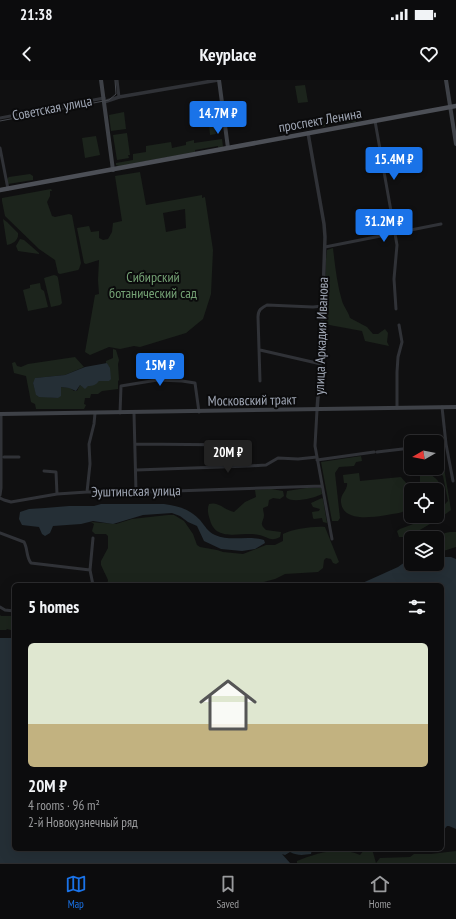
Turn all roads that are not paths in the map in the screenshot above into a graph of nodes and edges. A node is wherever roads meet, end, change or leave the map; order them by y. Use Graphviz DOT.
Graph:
graph roads {
  1 [pos="102,80"];
  2 [pos="117,80"];
  3 [pos="218,80"];
  4 [pos="446,80"];
  5 [pos="119,97"];
  6 [pos="104,100"];
  7 [pos="456,106"];
  8 [pos="450,107"];
  9 [pos="0,118"];
  10 [pos="375,121"];
  11 [pos="308,133"];
  12 [pos="456,144"];
  13 [pos="0,148"];
  14 [pos="228,148"];
  15 [pos="113,170"];
  16 [pos="8,189"];
  17 [pos="0,190"];
  18 [pos="441,224"];
  19 [pos="395,233"];
  20 [pos="325,247"];
  21 [pos="323,306"];
  22 [pos="396,309"];
  23 [pos="400,325"];
  24 [pos="260,350"];
  25 [pos="321,364"];
  26 [pos="260,381"];
  27 [pos="442,407"];
  28 [pos="456,407"];
  29 [pos="397,408"];
  30 [pos="317,410"];
  31 [pos="199,412"];
  32 [pos="95,413"];
  33 [pos="120,413"];
  34 [pos="134,413"];
  35 [pos="1,414"];
  36 [pos="247,442"];
  37 [pos="135,444"];
  38 [pos="446,444"];
  39 [pos="404,449"];
  40 [pos="4,457"];
  41 [pos="20,457"];
  42 [pos="317,459"];
  43 [pos="136,470"];
  44 [pos="44,471"];
  45 [pos="453,481"];
  46 [pos="322,486"];
  47 [pos="87,492"];
  48 [pos="136,492"];
  49 [pos="56,494"];
  50 [pos="0,495"];
  51 [pos="0,498"];
  52 [pos="0,533"];
  53 [pos="93,538"];
  54 [pos="332,539"];
  55 [pos="90,570"];
  56 [pos="93,583"];
  57 [pos="0,607"];
  58 [pos="12,611"];
  1 -- 6 [label="main road"];
  2 -- 5 [label="street"];
  3 -- 5 [label="street, Советская улица"];
  3 -- 14 [label="main road"];
  4 -- 8 [label="main road"];
  5 -- 6 [label="street, Советская улица"];
  6 -- 9 [label="street, Советская улица"];
  6 -- 15 [label="main road"];
  7 -- 8 [label="main road, проспект Ленина"];
  8 -- 10 [label="main road, проспект Ленина"];
  8 -- 12 [label="main road"];
  10 -- 11 [label="main road, проспект Ленина"];
  10 -- 19 [label="street"];
  11 -- 14 [label="main road, проспект Ленина"];
  11 -- 20 [label="street, улица Аркадия Иванова"];
  13 -- 16 [label="street"];
  14 -- 15 [label="main road, проспект Ленина"];
  15 -- 16 [label="main road, проспект Ленина"];
  16 -- 17 [label="main road, проспект Ленина"];
  18 -- 19 [label="street"];
  19 -- 20 [label="street"];
  19 -- 22 [label="street"];
  20 -- 21 [label="street, улица Аркадия Иванова"];
  21 -- 24 [label="street"];
  21 -- 25 [label="street, улица Аркадия Иванова"];
  23 -- 29 [label="street"];
  24 -- 25 [label="street"];
  24 -- 26 [label="street"];
  25 -- 30 [label="street, улица Аркадия Иванова"];
  27 -- 28 [label="main road, Московский тракт"];
  27 -- 29 [label="main road, Московский тракт"];
  27 -- 38 [label="street"];
  29 -- 30 [label="main road, Московский тракт"];
  30 -- 31 [label="main road, Московский тракт"];
  30 -- 42 [label="street, улица Аркадия Иванова"];
  31 -- 33 [label="street"];
  31 -- 34 [label="main road, Московский тракт"];
  32 -- 33 [label="main road, Московский тракт"];
  32 -- 35 [label="main road, Московский тракт"];
  32 -- 47 [label="street"];
  33 -- 34 [label="main road, Московский тракт"];
  34 -- 37 [label="street"];
  35 -- 50 [label="street"];
  36 -- 37 [label="street"];
  37 -- 43 [label="street"];
  38 -- 45 [label="street"];
  39 -- 42 [label="street"];
  40 -- 41 [label="street"];
  42 -- 43 [label="street"];
  42 -- 46 [label="street, улица Аркадия Иванова"];
  43 -- 48 [label="street"];
  44 -- 49 [label="street"];
  46 -- 48 [label="street, Эуштинская улица"];
  46 -- 54 [label="street, улица Аркадия Иванова"];
  47 -- 48 [label="street, Эуштинская улица"];
  47 -- 49 [label="street, Эуштинская улица"];
  49 -- 51 [label="street, Эуштинская улица"];
  52 -- 55 [label="street"];
  53 -- 55 [label="street"];
  55 -- 56 [label="street"];
  57 -- 58 [label="street"];
}
